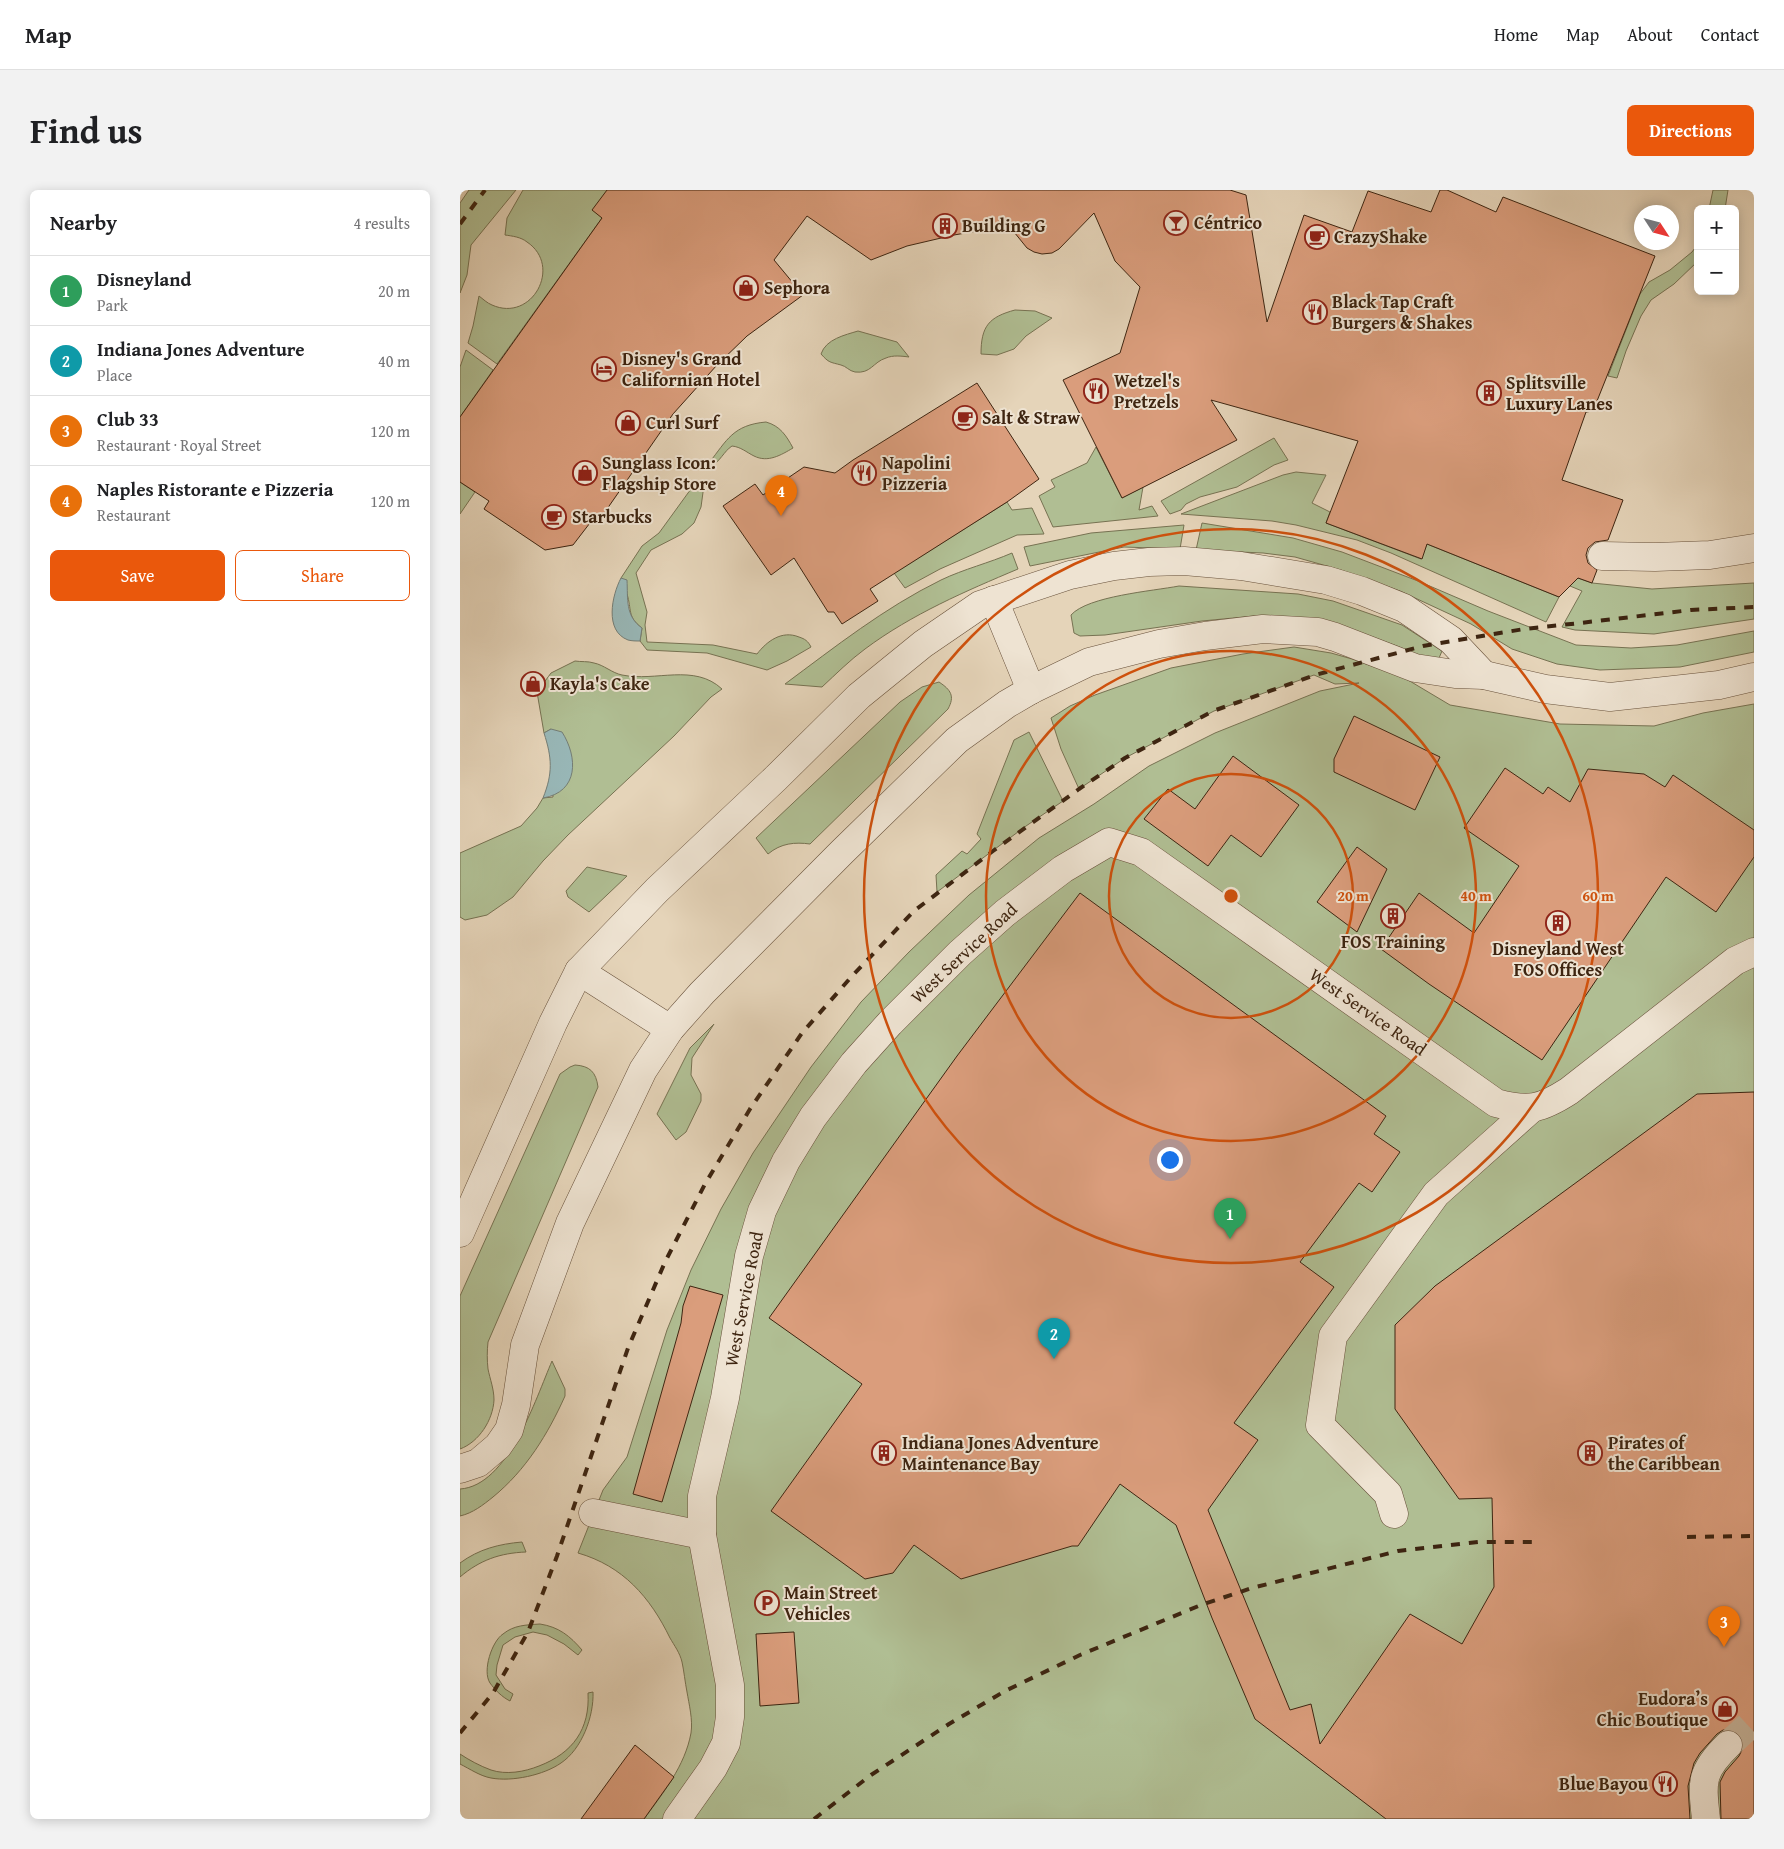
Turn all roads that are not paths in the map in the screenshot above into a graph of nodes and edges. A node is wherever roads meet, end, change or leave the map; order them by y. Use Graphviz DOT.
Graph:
graph roads {
  1 [pos="1754,548"];
  2 [pos="1602,556"];
  3 [pos="994,600"];
  4 [pos="1484,675"];
  5 [pos="1754,678"];
  6 [pos="1032,690"];
  7 [pos="1754,952"];
  8 [pos="579,971"];
  9 [pos="670,1029"];
  10 [pos="1531,1109"];
  11 [pos="460,1233"];
  12 [pos="460,1469"];
  13 [pos="593,1513"];
  14 [pos="1394,1514"];
  15 [pos="702,1535"];
  16 [pos="1728,1745"];
  17 [pos="677,1819"];
  18 [pos="1706,1819"];
  1 -- 2 [label="street"];
  3 -- 4 [label="street"];
  3 -- 6 [label="street"];
  3 -- 8 [label="street"];
  4 -- 5 [label="street"];
  4 -- 6 [label="street"];
  6 -- 9 [label="street"];
  7 -- 10 [label="street, West Service Road"];
  8 -- 9 [label="street"];
  8 -- 11 [label="street"];
  9 -- 12 [label="street"];
  10 -- 14 [label="street"];
  10 -- 15 [label="street, West Service Road"];
  13 -- 15 [label="street"];
  15 -- 17 [label="street, West Service Road"];
  16 -- 18 [label="street"];
}
